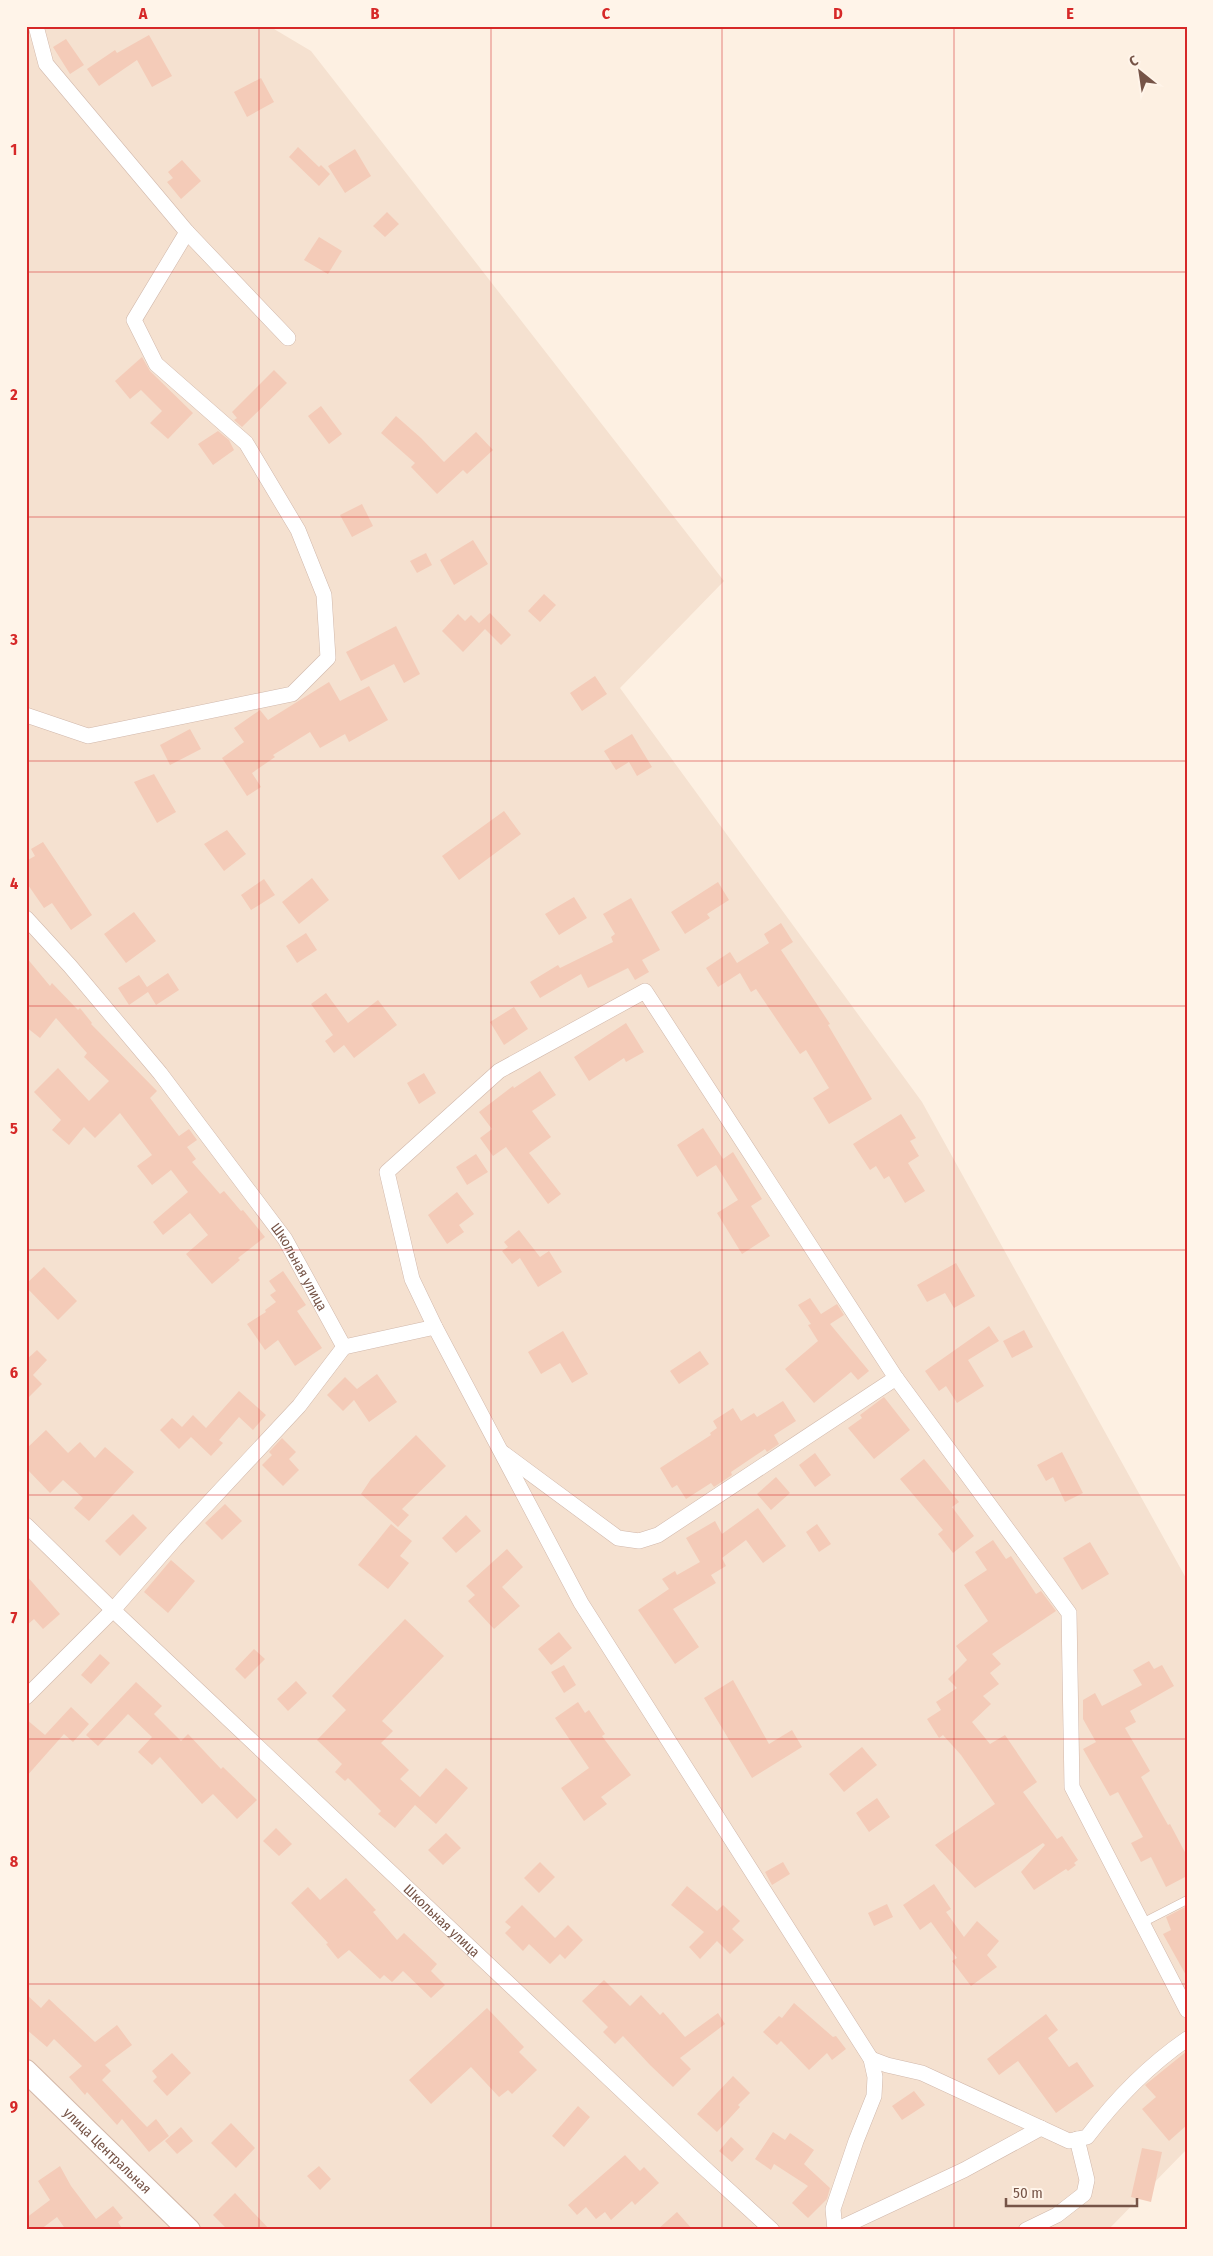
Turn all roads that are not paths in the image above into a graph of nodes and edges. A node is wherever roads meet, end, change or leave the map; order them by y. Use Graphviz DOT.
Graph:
graph roads {
  1 [pos="36,26"];
  2 [pos="187,232"];
  3 [pos="288,338"];
  4 [pos="26,715"];
  5 [pos="26,918"];
  6 [pos="435,1327"];
  7 [pos="344,1347"];
  8 [pos="896,1378"];
  9 [pos="500,1450"];
  10 [pos="26,1525"];
  11 [pos="113,1610"];
  12 [pos="26,1697"];
  13 [pos="1187,1900"];
  14 [pos="1142,1924"];
  15 [pos="1187,2010"];
  16 [pos="1187,2039"];
  17 [pos="871,2059"];
  18 [pos="26,2071"];
  19 [pos="1041,2128"];
  20 [pos="1077,2139"];
  21 [pos="189,2230"];
  22 [pos="772,2230"];
  23 [pos="835,2230"];
  24 [pos="1026,2230"];
  1 -- 2 [label="street"];
  2 -- 3 [label="street"];
  2 -- 4 [label="street"];
  5 -- 7 [label="street, Школьная улица"];
  6 -- 7 [label="street"];
  6 -- 8 [label="street"];
  6 -- 9 [label="street"];
  7 -- 11 [label="street"];
  8 -- 9 [label="street"];
  8 -- 14 [label="street"];
  9 -- 17 [label="street"];
  10 -- 11 [label="street, Школьная улица"];
  11 -- 12 [label="street"];
  11 -- 22 [label="street, Школьная улица"];
  13 -- 14 [label="lane"];
  14 -- 15 [label="street"];
  16 -- 20 [label="street"];
  17 -- 19 [label="street"];
  17 -- 23 [label="street"];
  18 -- 21 [label="street, улица Центральная"];
  19 -- 20 [label="street"];
  19 -- 23 [label="street"];
  20 -- 24 [label="street"];
}
